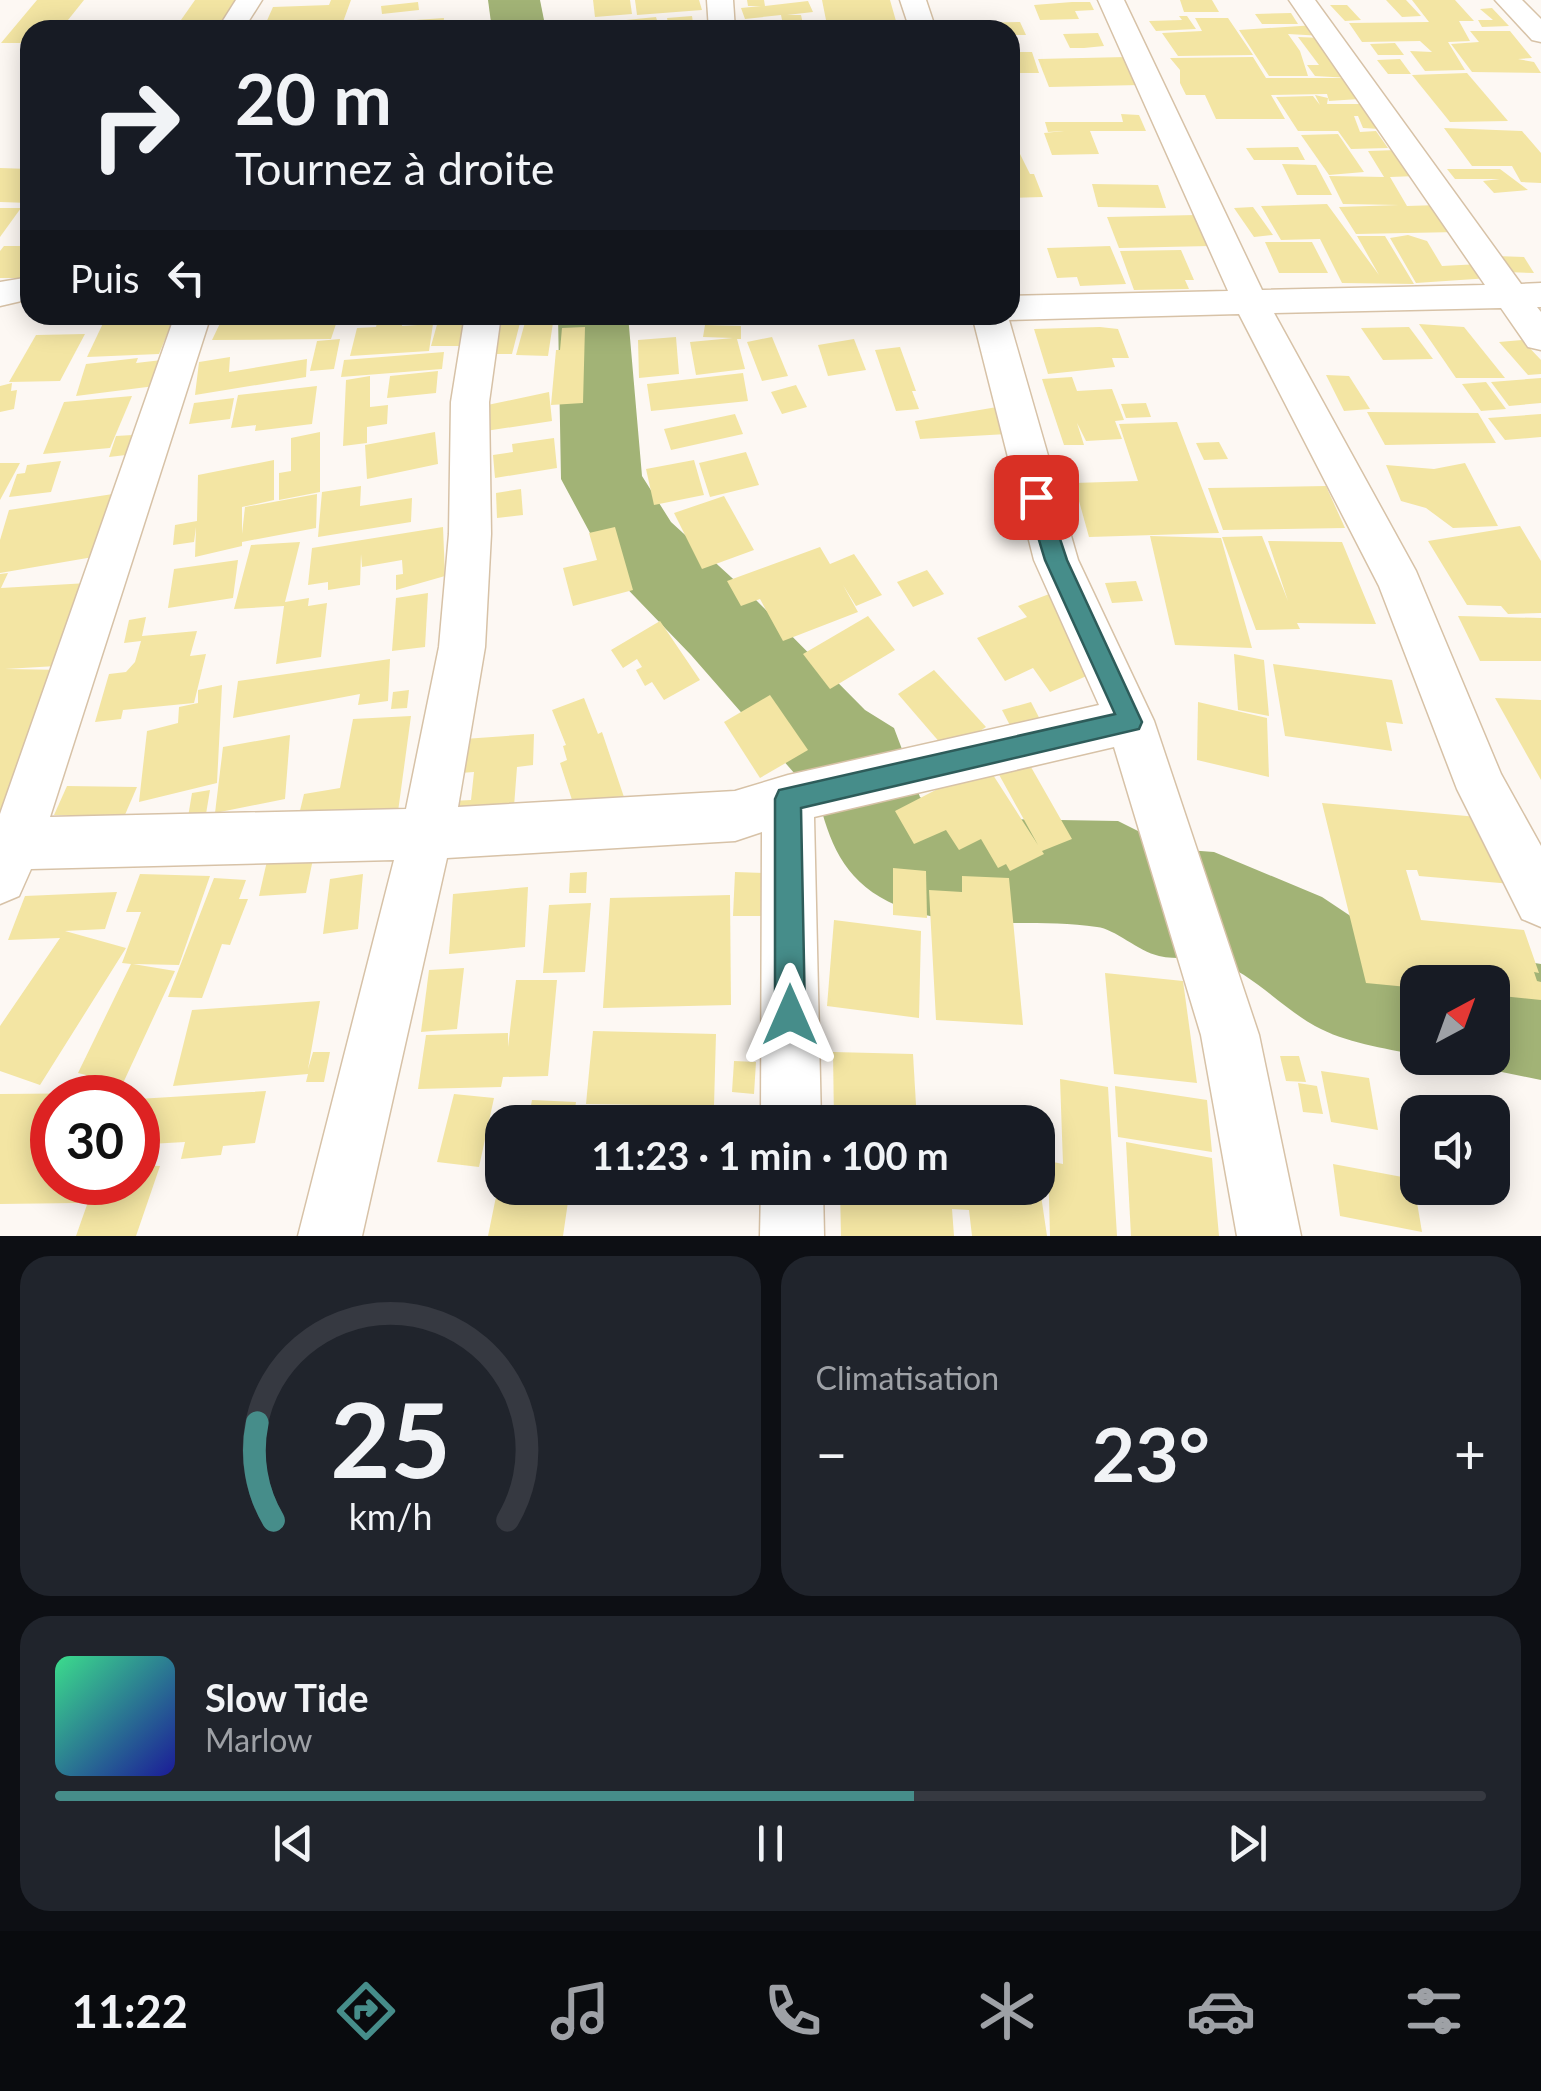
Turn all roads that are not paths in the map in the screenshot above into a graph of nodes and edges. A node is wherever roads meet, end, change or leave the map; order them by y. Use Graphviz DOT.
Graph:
graph roads {
  1 [pos="1111,0"];
  2 [pos="1302,0"];
  3 [pos="1508,0"];
  4 [pos="1541,34"];
  5 [pos="1526,296"];
  6 [pos="1251,303"];
  7 [pos="1020,308"];
  8 [pos="190,325"];
  9 [pos="482,325"];
  10 [pos="993,325"];
  11 [pos="1541,338"];
  12 [pos="1130,722"];
  13 [pos="788,799"];
  14 [pos="427,834"];
  15 [pos="5,855"];
  16 [pos="1541,900"];
  17 [pos="791,1105"];
  18 [pos="792,1205"];
  19 [pos="330,1236"];
  20 [pos="792,1236"];
  21 [pos="1269,1236"];
  1 -- 6 [label="street"];
  2 -- 5 [label="street"];
  3 -- 4 [label="street"];
  5 -- 6 [label="street"];
  5 -- 11 [label="street"];
  6 -- 7 [label="street"];
  6 -- 16 [label="street"];
  8 -- 15 [label="street"];
  9 -- 14 [label="street"];
  10 -- 12 [label="street"];
  12 -- 13 [label="street"];
  12 -- 21 [label="street"];
  13 -- 14 [label="street"];
  13 -- 17 [label="street"];
  14 -- 15 [label="street"];
  14 -- 19 [label="street"];
  18 -- 20 [label="street"];
}
